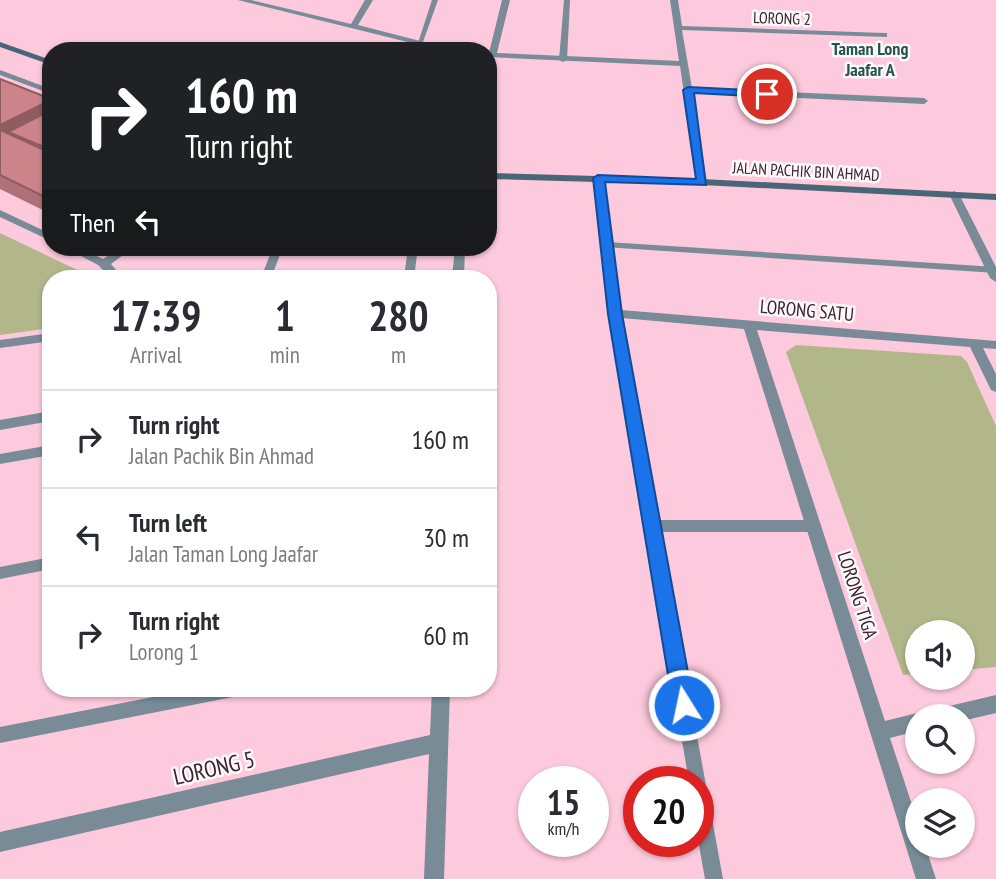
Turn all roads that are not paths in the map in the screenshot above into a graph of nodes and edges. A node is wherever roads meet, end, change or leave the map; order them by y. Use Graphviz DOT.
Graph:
graph roads {
  1 [pos="242,0"];
  2 [pos="369,0"];
  3 [pos="435,0"];
  4 [pos="506,0"];
  5 [pos="567,0"];
  6 [pos="674,0"];
  7 [pos="353,27"];
  8 [pos="680,28"];
  9 [pos="884,35"];
  10 [pos="420,42"];
  11 [pos="495,42"];
  12 [pos="0,44"];
  13 [pos="497,55"];
  14 [pos="42,60"];
  15 [pos="563,60"];
  16 [pos="685,64"];
  17 [pos="0,72"];
  18 [pos="42,89"];
  19 [pos="688,90"];
  20 [pos="923,101"];
  21 [pos="497,176"];
  22 [pos="598,178"];
  23 [pos="702,182"];
  24 [pos="954,194"];
  25 [pos="996,197"];
  26 [pos="0,213"];
  27 [pos="42,234"];
  28 [pos="607,245"];
  29 [pos="87,256"];
  30 [pos="115,256"];
  31 [pos="103,264"];
  32 [pos="113,270"];
  33 [pos="995,273"];
  34 [pos="615,314"];
  35 [pos="749,325"];
  36 [pos="42,338"];
  37 [pos="0,344"];
  38 [pos="975,344"];
  39 [pos="996,345"];
  40 [pos="996,387"];
  41 [pos="42,418"];
  42 [pos="0,425"];
  43 [pos="42,452"];
  44 [pos="0,459"];
  45 [pos="652,526"];
  46 [pos="814,526"];
  47 [pos="42,565"];
  48 [pos="0,573"];
  49 [pos="192,697"];
  50 [pos="441,697"];
  51 [pos="996,704"];
  52 [pos="975,709"];
  53 [pos="905,725"];
  54 [pos="880,731"];
  55 [pos="0,735"];
  56 [pos="439,742"];
  57 [pos="694,766"];
  58 [pos="0,842"];
  59 [pos="710,857"];
  60 [pos="434,879"];
  61 [pos="714,879"];
  62 [pos="926,879"];
  1 -- 7 [label="street"];
  2 -- 7 [label="street"];
  3 -- 10 [label="lane"];
  4 -- 11 [label="street"];
  5 -- 15 [label="lane"];
  6 -- 8 [label="street"];
  7 -- 10 [label="street"];
  8 -- 9 [label="street, LORONG 2"];
  8 -- 16 [label="street"];
  12 -- 14 [label="street"];
  13 -- 15 [label="street"];
  15 -- 16 [label="street"];
  16 -- 19 [label="street"];
  17 -- 18 [label="street"];
  19 -- 20 [label="street"];
  19 -- 23 [label="street"];
  21 -- 22 [label="street, JALAN PACHIK BIN AHMAD"];
  22 -- 23 [label="street, JALAN PACHIK BIN AHMAD"];
  22 -- 28 [label="street"];
  23 -- 24 [label="street, JALAN PACHIK BIN AHMAD"];
  24 -- 25 [label="street, JALAN PACHIK BIN AHMAD"];
  24 -- 33 [label="street"];
  26 -- 27 [label="street"];
  28 -- 33 [label="lane"];
  28 -- 34 [label="street"];
  29 -- 31 [label="street"];
  30 -- 31 [label="street"];
  31 -- 32 [label="street"];
  34 -- 35 [label="street, LORONG SATU"];
  34 -- 45 [label="lane"];
  35 -- 38 [label="street, LORONG SATU"];
  35 -- 46 [label="street, LORONG TIGA"];
  36 -- 37 [label="street"];
  38 -- 39 [label="street, LORONG SATU"];
  38 -- 40 [label="street"];
  41 -- 42 [label="lane"];
  43 -- 44 [label="lane"];
  45 -- 46 [label="lane"];
  45 -- 57 [label="lane"];
  46 -- 54 [label="street, LORONG TIGA"];
  47 -- 48 [label="lane"];
  49 -- 55 [label="lane"];
  50 -- 56 [label="street"];
  51 -- 52 [label="street"];
  53 -- 54 [label="street"];
  54 -- 62 [label="street, LORONG TIGA"];
  56 -- 58 [label="street, LORONG 5"];
  56 -- 60 [label="street"];
  59 -- 61 [label="lane"];
}
